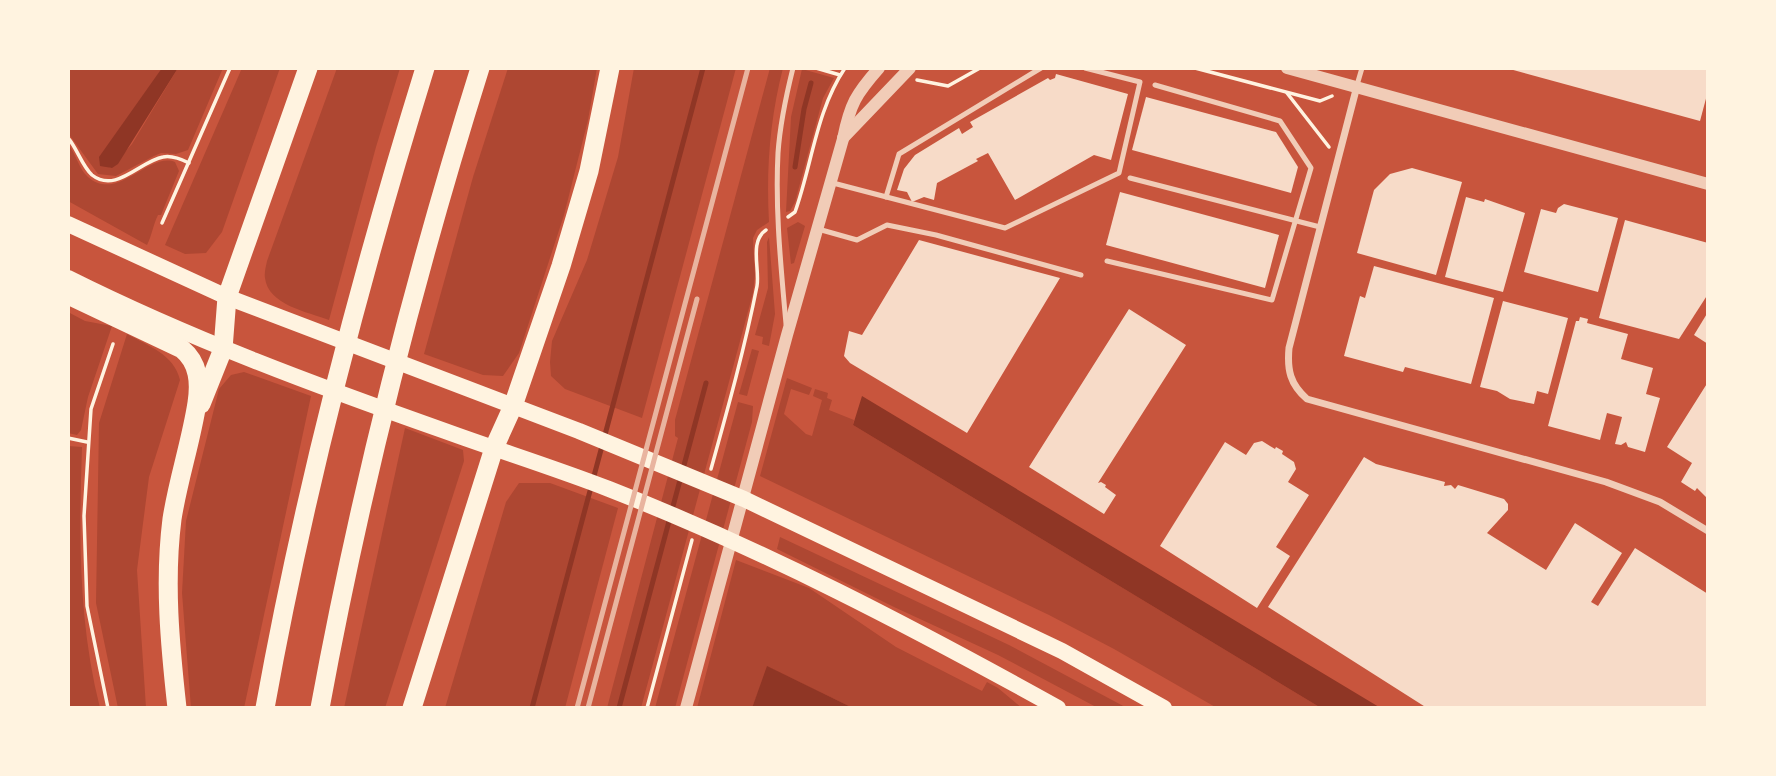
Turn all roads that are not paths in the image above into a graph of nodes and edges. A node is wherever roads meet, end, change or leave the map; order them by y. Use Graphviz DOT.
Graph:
graph roads {
  1 [pos="308,68"];
  2 [pos="425,68"];
  3 [pos="480,68"];
  4 [pos="610,68"];
  5 [pos="793,68"];
  6 [pos="878,68"];
  7 [pos="1041,68"];
  8 [pos="1085,68"];
  9 [pos="1287,68"];
  10 [pos="1362,68"];
  11 [pos="905,72"];
  12 [pos="1156,85"];
  13 [pos="1357,86"];
  14 [pos="843,139"];
  15 [pos="1130,178"];
  16 [pos="830,182"];
  17 [pos="1708,184"];
  18 [pos="886,197"];
  19 [pos="1295,220"];
  20 [pos="68,224"];
  21 [pos="1320,227"];
  22 [pos="818,229"];
  23 [pos="1107,261"];
  24 [pos="1081,275"];
  25 [pos="68,278"];
  26 [pos="68,295"];
  27 [pos="227,297"];
  28 [pos="787,335"];
  29 [pos="223,349"];
  30 [pos="513,406"];
  31 [pos="194,418"];
  32 [pos="494,448"];
  33 [pos="1708,531"];
  34 [pos="177,708"];
  35 [pos="265,708"];
  36 [pos="320,708"];
  37 [pos="412,708"];
  38 [pos="686,708"];
  39 [pos="1058,708"];
  40 [pos="1164,708"];
  1 -- 27 [label="highway"];
  2 -- 35 [label="highway"];
  3 -- 36 [label="highway"];
  4 -- 30 [label="highway"];
  5 -- 28 [label="lane"];
  6 -- 14 [label="street"];
  7 -- 18 [label="lane"];
  8 -- 18 [label="lane"];
  9 -- 13 [label="street"];
  10 -- 13 [label="lane"];
  11 -- 14 [label="street"];
  12 -- 19 [label="lane"];
  13 -- 17 [label="street"];
  13 -- 21 [label="street"];
  14 -- 16 [label="street"];
  15 -- 19 [label="lane"];
  16 -- 18 [label="lane"];
  16 -- 22 [label="street"];
  19 -- 21 [label="lane"];
  19 -- 23 [label="lane"];
  20 -- 27 [label="main road"];
  21 -- 33 [label="street"];
  22 -- 24 [label="lane"];
  22 -- 28 [label="street"];
  25 -- 29 [label="main road"];
  26 -- 31 [label="highway"];
  27 -- 29 [label="highway"];
  27 -- 30 [label="main road"];
  28 -- 38 [label="street"];
  29 -- 31 [label="highway"];
  29 -- 32 [label="main road"];
  30 -- 32 [label="highway"];
  30 -- 40 [label="main road"];
  31 -- 34 [label="highway"];
  32 -- 37 [label="highway"];
  32 -- 39 [label="main road"];
}
